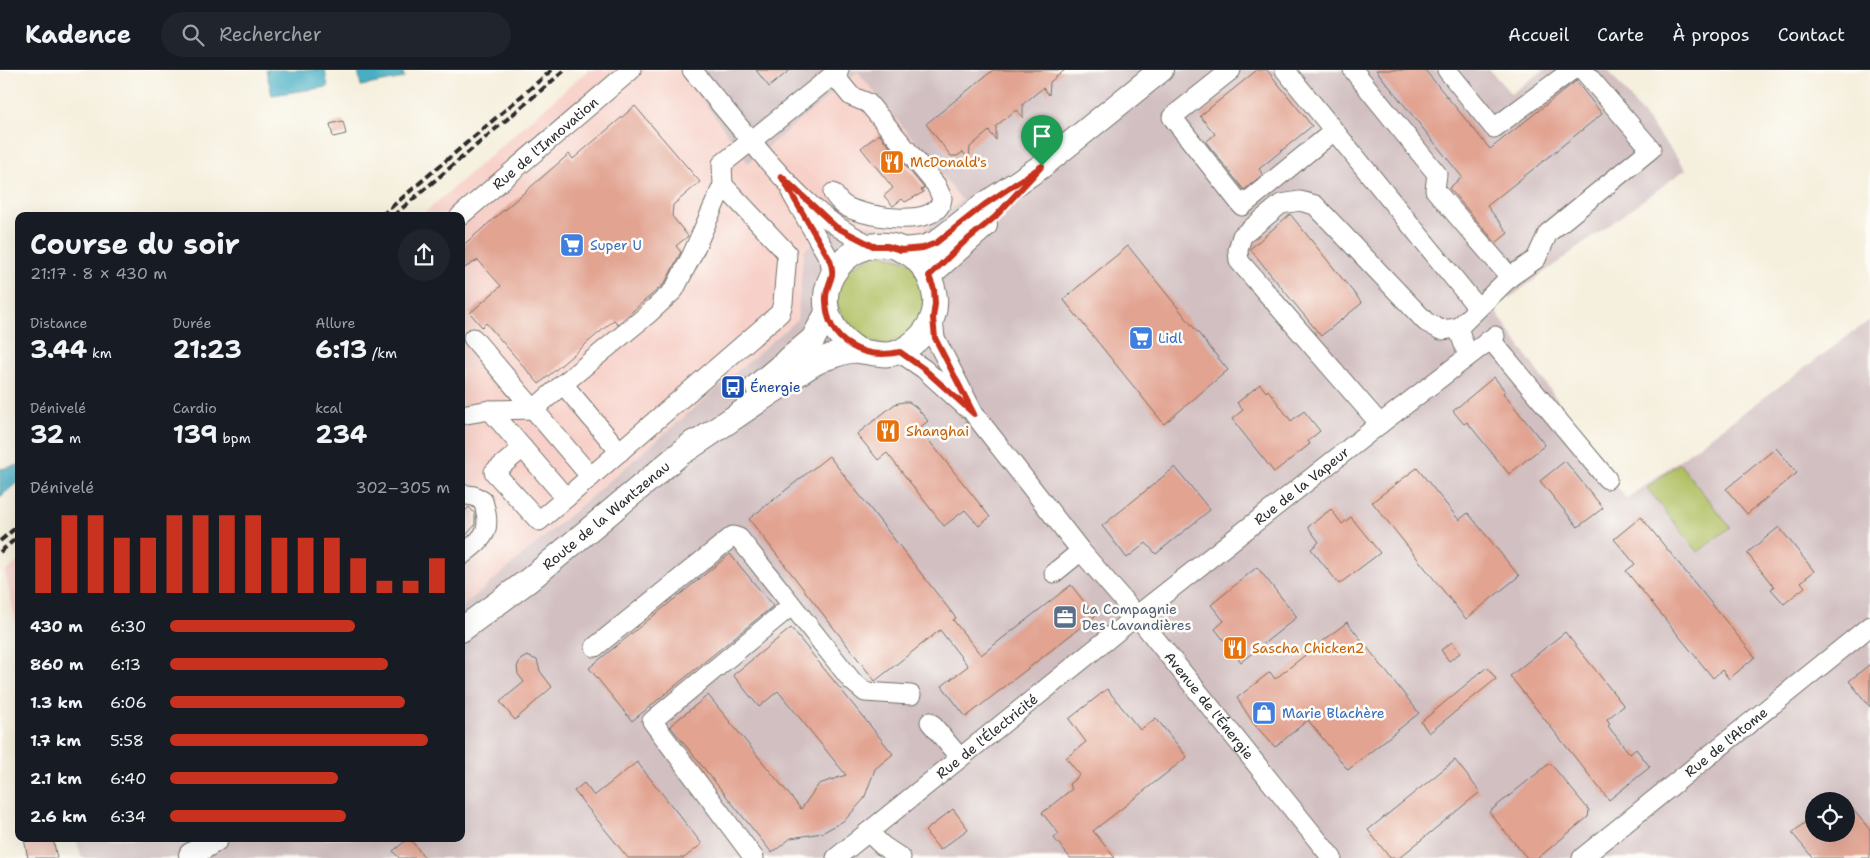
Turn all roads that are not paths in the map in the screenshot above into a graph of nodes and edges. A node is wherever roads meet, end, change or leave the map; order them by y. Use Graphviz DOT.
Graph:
graph roads {
  1 [pos="631,70"];
  2 [pos="692,70"];
  3 [pos="1161,70"];
  4 [pos="1231,70"];
  5 [pos="1285,70"];
  6 [pos="1353,70"];
  7 [pos="1447,70"];
  8 [pos="1572,70"];
  9 [pos="1584,70"];
  10 [pos="836,72"];
  11 [pos="1334,131"];
  12 [pos="750,141"];
  13 [pos="1042,166"];
  14 [pos="781,176"];
  15 [pos="723,185"];
  16 [pos="833,193"];
  17 [pos="465,212"];
  18 [pos="873,246"];
  19 [pos="901,250"];
  20 [pos="832,274"];
  21 [pos="929,276"];
  22 [pos="1510,277"];
  23 [pos="1478,308"];
  24 [pos="827,313"];
  25 [pos="933,318"];
  26 [pos="1458,328"];
  27 [pos="473,338"];
  28 [pos="858,350"];
  29 [pos="900,352"];
  30 [pos="1468,356"];
  31 [pos="563,384"];
  32 [pos="534,409"];
  33 [pos="490,410"];
  34 [pos="465,414"];
  35 [pos="974,414"];
  36 [pos="1380,424"];
  37 [pos="523,448"];
  38 [pos="620,452"];
  39 [pos="683,452"];
  40 [pos="591,477"];
  41 [pos="1607,479"];
  42 [pos="465,495"];
  43 [pos="566,498"];
  44 [pos="1081,551"];
  45 [pos="465,553"];
  46 [pos="1054,573"];
  47 [pos="529,580"];
  48 [pos="791,606"];
  49 [pos="1137,616"];
  50 [pos="1870,626"];
  51 [pos="465,627"];
  52 [pos="465,645"];
  53 [pos="595,647"];
  54 [pos="911,695"];
  55 [pos="930,722"];
  56 [pos="960,758"];
  57 [pos="868,832"];
  58 [pos="204,842"];
  59 [pos="211,842"];
  60 [pos="188,856"];
  61 [pos="754,858"];
  62 [pos="836,858"];
  63 [pos="901,858"];
  64 [pos="1332,858"];
  65 [pos="1582,858"];
  1 -- 17 [label="street, Rue de l'Innovation"];
  2 -- 12 [label="street"];
  3 -- 13 [label="main road"];
  4 -- 11 [label="street"];
  5 -- 11 [label="street"];
  6 -- 22 [label="street"];
  7 -- 8 [label="street"];
  9 -- 22 [label="street"];
  10 -- 12 [label="street"];
  10 -- 16 [label="street"];
  11 -- 23 [label="street"];
  12 -- 14 [label="street"];
  12 -- 15 [label="street"];
  13 -- 19 [label="main road"];
  13 -- 21 [label="main road"];
  14 -- 18 [label="street"];
  14 -- 20 [label="street"];
  15 -- 31 [label="street"];
  15 -- 38 [label="street"];
  18 -- 19 [label="main road"];
  18 -- 20 [label="main road"];
  19 -- 21 [label="main road"];
  20 -- 24 [label="main road"];
  21 -- 25 [label="main road"];
  22 -- 23 [label="street"];
  23 -- 26 [label="street"];
  24 -- 28 [label="main road"];
  24 -- 39 [label="main road, Route de la Wantzenau"];
  25 -- 29 [label="main road"];
  25 -- 35 [label="street, Avenue de l'Énergie"];
  26 -- 30 [label="street"];
  26 -- 36 [label="street"];
  27 -- 32 [label="street"];
  28 -- 29 [label="main road"];
  28 -- 39 [label="main road, Route de la Wantzenau"];
  29 -- 35 [label="street, Avenue de l'Énergie"];
  30 -- 36 [label="street, Rue de la Vapeur"];
  30 -- 41 [label="street, Rue de la Vapeur"];
  31 -- 32 [label="street"];
  31 -- 38 [label="street"];
  32 -- 33 [label="street"];
  32 -- 40 [label="street"];
  33 -- 34 [label="street"];
  33 -- 37 [label="street"];
  35 -- 44 [label="street, Avenue de l'Énergie"];
  36 -- 49 [label="street, Rue de la Vapeur"];
  37 -- 43 [label="street"];
  37 -- 43 [label="street"];
  38 -- 40 [label="street"];
  39 -- 47 [label="main road, Route de la Wantzenau"];
  40 -- 43 [label="street"];
  42 -- 45 [label="street"];
  44 -- 46 [label="street"];
  44 -- 49 [label="street, Avenue de l'Énergie"];
  47 -- 51 [label="main road, Route de la Wantzenau"];
  47 -- 52 [label="main road, Route de la Wantzenau"];
  48 -- 53 [label="street"];
  48 -- 54 [label="street"];
  48 -- 61 [label="street"];
  49 -- 56 [label="street, Rue de l'Électricité"];
  49 -- 64 [label="street, Avenue de l'Énergie"];
  50 -- 65 [label="street, Rue de l'Atome"];
  55 -- 56 [label="street"];
  56 -- 57 [label="street, Rue de l'Électricité"];
  57 -- 62 [label="street, Rue de l'Électricité"];
  57 -- 63 [label="street"];
  58 -- 60 [label="main road"];
  59 -- 60 [label="main road"];
}
